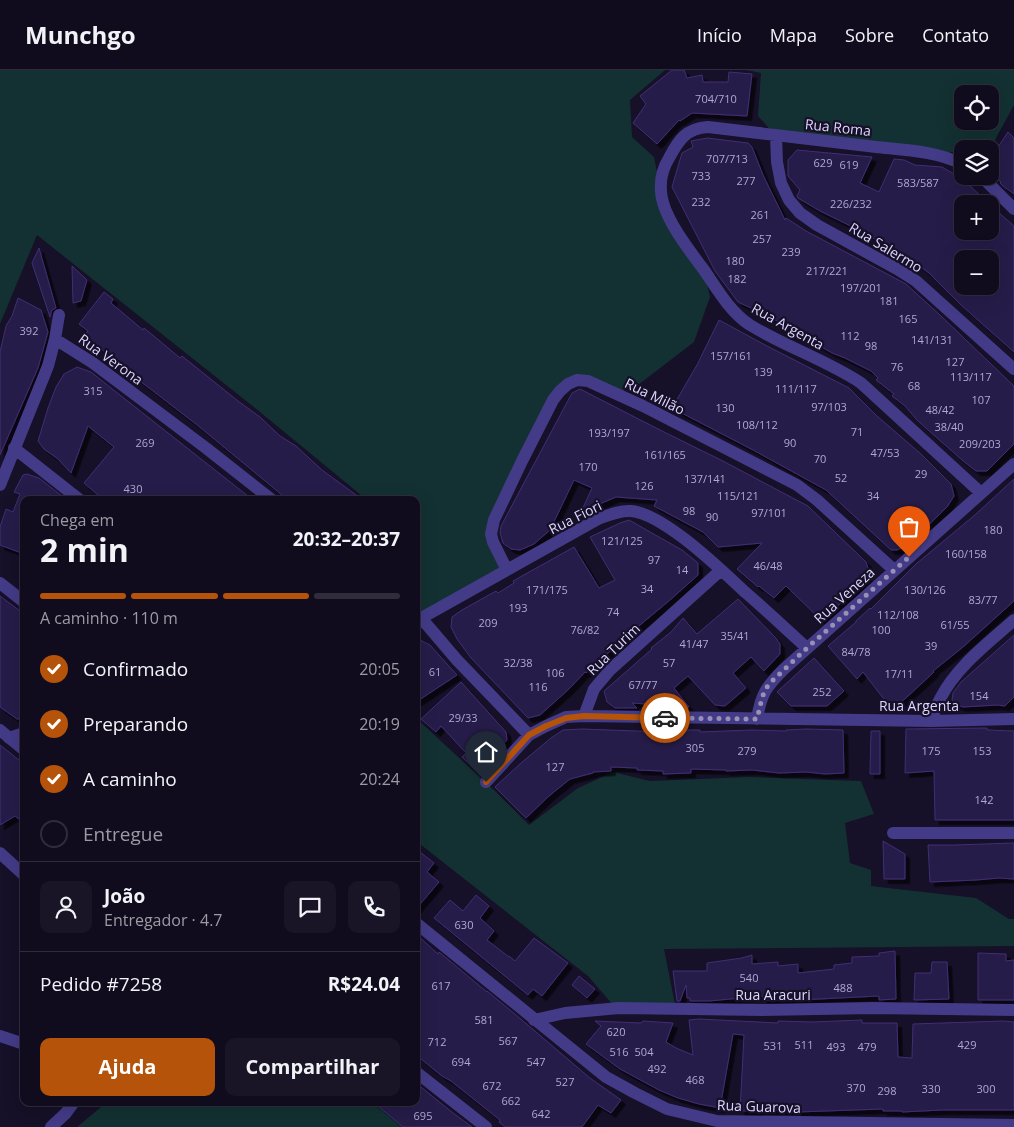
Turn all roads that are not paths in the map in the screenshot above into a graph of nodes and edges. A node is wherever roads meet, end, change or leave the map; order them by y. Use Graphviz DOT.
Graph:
graph roads {
  1 [pos="708,128"];
  2 [pos="776,136"];
  3 [pos="954,160"];
  4 [pos="990,185"];
  5 [pos="1014,209"];
  6 [pos="59,315"];
  7 [pos="55,339"];
  8 [pos="1014,369"];
  9 [pos="14,448"];
  10 [pos="1014,464"];
  11 [pos="0,485"];
  12 [pos="981,493"];
  13 [pos="75,496"];
  14 [pos="267,496"];
  15 [pos="507,570"];
  16 [pos="722,570"];
  17 [pos="894,570"];
  18 [pos="0,583"];
  19 [pos="20,599"];
  20 [pos="420,617"];
  21 [pos="420,620"];
  22 [pos="1014,620"];
  23 [pos="807,648"];
  24 [pos="584,716"];
  25 [pos="757,719"];
  26 [pos="1014,719"];
  27 [pos="931,721"];
  28 [pos="20,733"];
  29 [pos="5,734"];
  30 [pos="529,735"];
  31 [pos="20,747"];
  32 [pos="486,782"];
  33 [pos="893,833"];
  34 [pos="1014,833"];
  35 [pos="0,853"];
  36 [pos="20,871"];
  37 [pos="420,926"];
  38 [pos="1014,1010"];
  39 [pos="534,1020"];
  40 [pos="0,1036"];
  41 [pos="20,1043"];
  42 [pos="420,1075"];
  43 [pos="71,1106"];
  44 [pos="849,1125"];
  45 [pos="1014,1126"];
  46 [pos="51,1127"];
  47 [pos="486,1127"];
  1 -- 2 [label="street, Rua Roma"];
  1 -- 12 [label="street, Rua Argenta"];
  2 -- 3 [label="street, Rua Roma"];
  2 -- 8 [label="street, Rua Salermo"];
  4 -- 5 [label="street"];
  6 -- 7 [label="street"];
  7 -- 9 [label="street"];
  7 -- 14 [label="street, Rua Verona"];
  9 -- 11 [label="street"];
  9 -- 13 [label="street"];
  10 -- 12 [label="street, Rua Veneza"];
  12 -- 17 [label="street, Rua Veneza"];
  15 -- 16 [label="street, Rua Fiori"];
  15 -- 17 [label="street, Rua Milão"];
  15 -- 20 [label="street, Rua Fiori"];
  16 -- 23 [label="street, Rua Fiori"];
  16 -- 24 [label="street, Rua Turim"];
  17 -- 23 [label="street, Rua Veneza"];
  18 -- 19 [label="street"];
  21 -- 30 [label="street"];
  22 -- 27 [label="street"];
  23 -- 25 [label="street, Rua Veneza"];
  24 -- 25 [label="street, Rua Argenta"];
  24 -- 30 [label="street"];
  25 -- 27 [label="street, Rua Argenta"];
  26 -- 27 [label="street, Rua Argenta"];
  28 -- 29 [label="street"];
  29 -- 31 [label="street"];
  30 -- 32 [label="street"];
  33 -- 34 [label="street"];
  35 -- 36 [label="street"];
  37 -- 39 [label="street, Rua Guarova"];
  38 -- 39 [label="street, Rua Aracuri"];
  39 -- 44 [label="street, Rua Guarova"];
  40 -- 41 [label="street"];
  42 -- 47 [label="street"];
  43 -- 46 [label="street"];
  44 -- 45 [label="street, Rua Guarova"];
}
